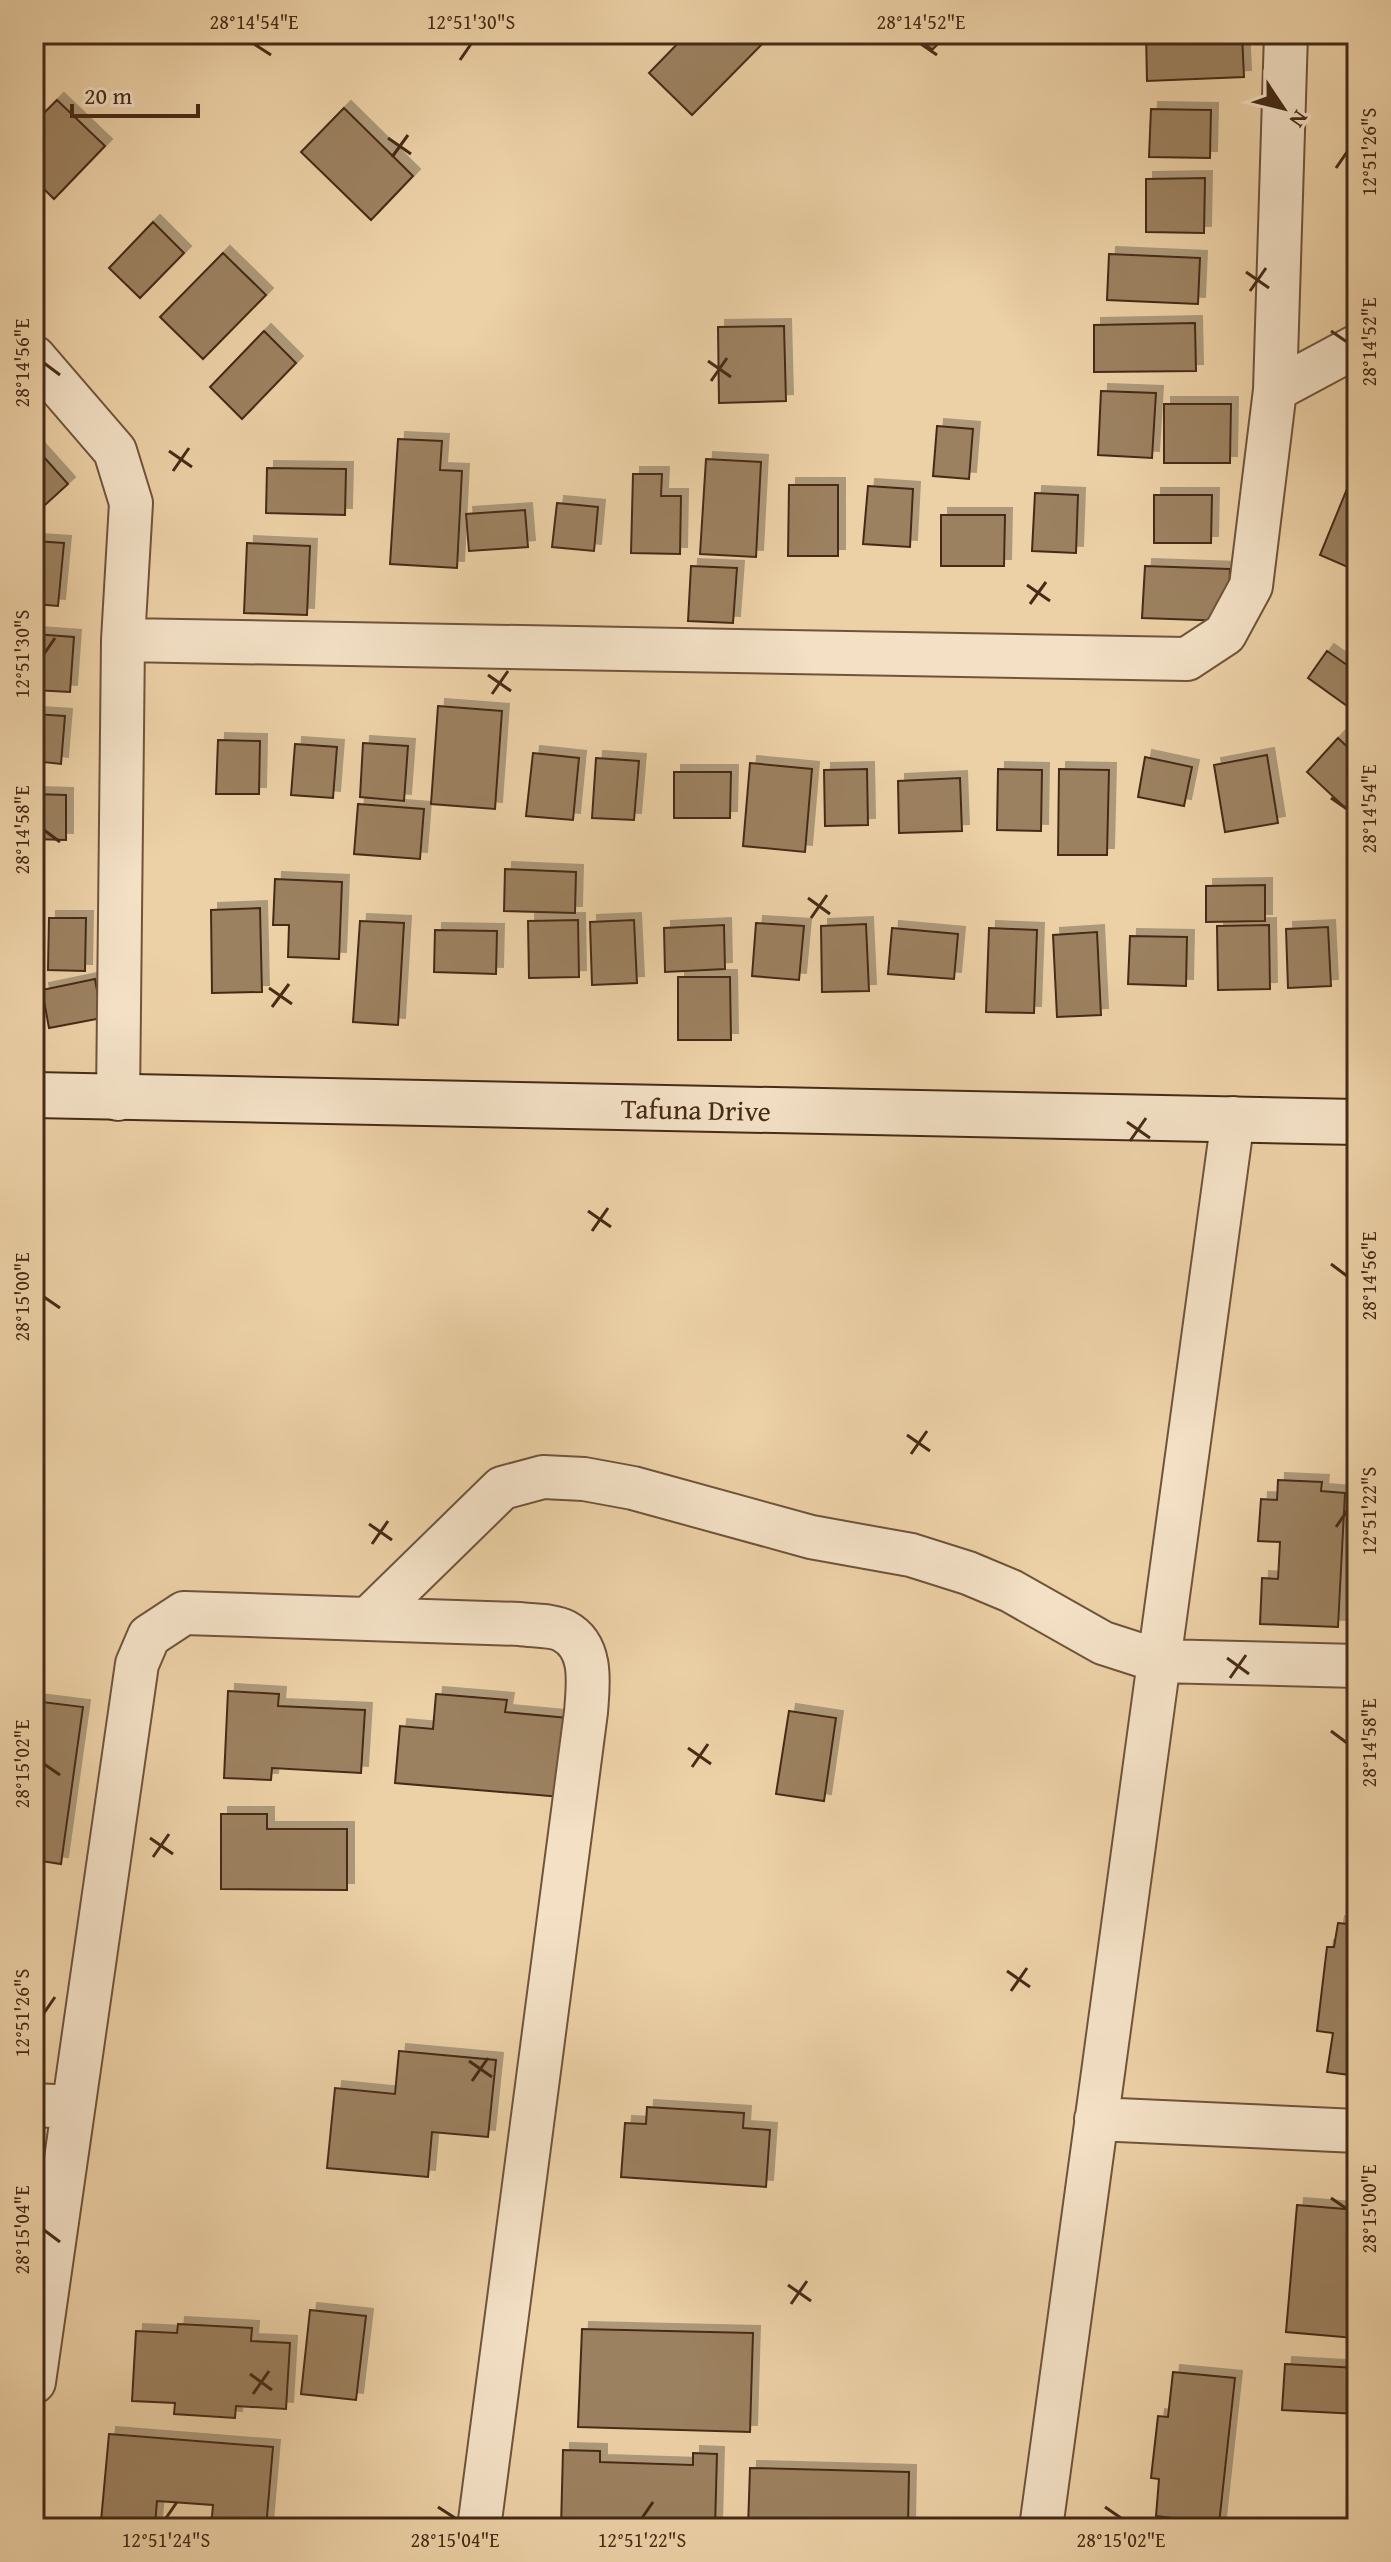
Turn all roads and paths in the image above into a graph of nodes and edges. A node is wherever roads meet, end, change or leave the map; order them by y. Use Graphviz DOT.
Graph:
graph roads {
  1 [pos="1286,34"];
  2 [pos="1357,346"];
  3 [pos="34,357"];
  4 [pos="1275,390"];
  5 [pos="123,640"];
  6 [pos="34,1095"];
  7 [pos="118,1099"];
  8 [pos="1233,1118"];
  9 [pos="1357,1122"];
  10 [pos="368,1619"];
  11 [pos="1159,1661"];
  12 [pos="1357,1666"];
  13 [pos="54,2106"];
  14 [pos="1096,2119"];
  15 [pos="1357,2131"];
  16 [pos="34,2382"];
  17 [pos="479,2528"];
  18 [pos="1041,2528"];
  1 -- 4 [label="street"];
  2 -- 4 [label="street"];
  3 -- 5 [label="street"];
  4 -- 5 [label="street"];
  5 -- 7 [label="street"];
  6 -- 7 [label="main road, Tafuna Drive"];
  7 -- 8 [label="main road, Tafuna Drive"];
  8 -- 9 [label="main road, Tafuna Drive"];
  8 -- 11 [label="street"];
  10 -- 11 [label="street"];
  10 -- 13 [label="street"];
  10 -- 17 [label="street"];
  11 -- 12 [label="street"];
  11 -- 14 [label="street"];
  13 -- 16 [label="street"];
  14 -- 15 [label="street"];
  14 -- 18 [label="street"];
}
